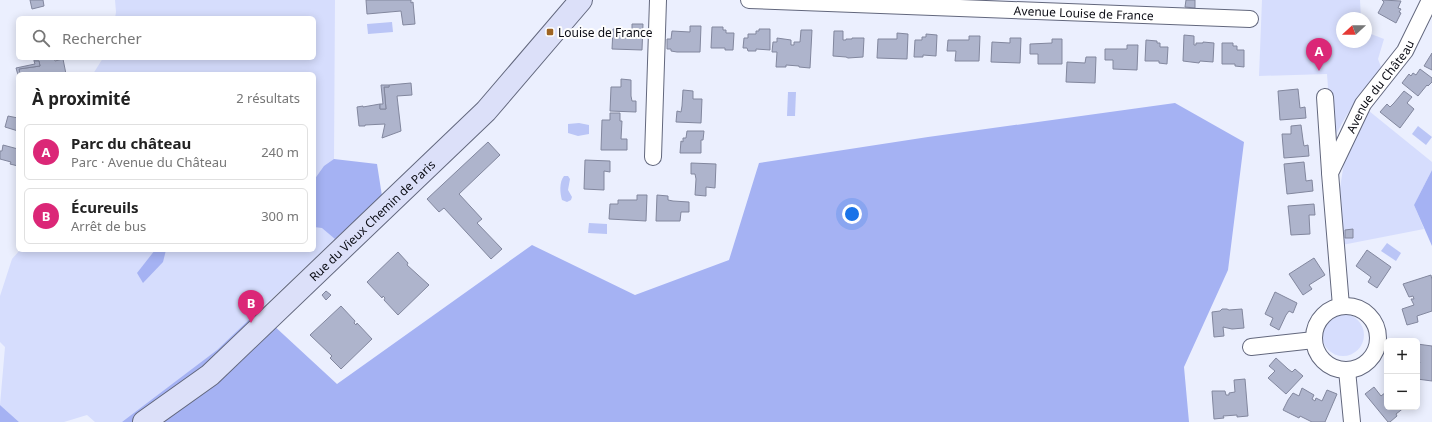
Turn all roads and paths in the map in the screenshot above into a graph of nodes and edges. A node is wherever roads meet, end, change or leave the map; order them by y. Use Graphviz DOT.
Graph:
graph roads {
  1 [pos="581,0"];
  2 [pos="658,0"];
  3 [pos="749,0"];
  4 [pos="1430,0"];
  5 [pos="1088,7"];
  6 [pos="1250,19"];
  7 [pos="1324,97"];
  8 [pos="653,157"];
  9 [pos="1330,173"];
  10 [pos="1341,306"];
  11 [pos="1314,340"];
  12 [pos="1251,347"];
  13 [pos="1347,370"];
  14 [pos="144,422"];
  15 [pos="1352,422"];
  1 -- 14 [label="street, Rue du Vieux Chemin de Paris"];
  2 -- 8 [label="street"];
  3 -- 5 [label="street, Avenue Louise de France"];
  4 -- 9 [label="street, Avenue du Château"];
  5 -- 6 [label="street, Avenue Louise de France"];
  7 -- 9 [label="street, Avenue du Château"];
  9 -- 10 [label="street, Avenue du Château"];
  10 -- 11 [label="street"];
  10 -- 13 [label="street"];
  11 -- 12 [label="street"];
  11 -- 13 [label="street"];
  13 -- 15 [label="street"];
}
